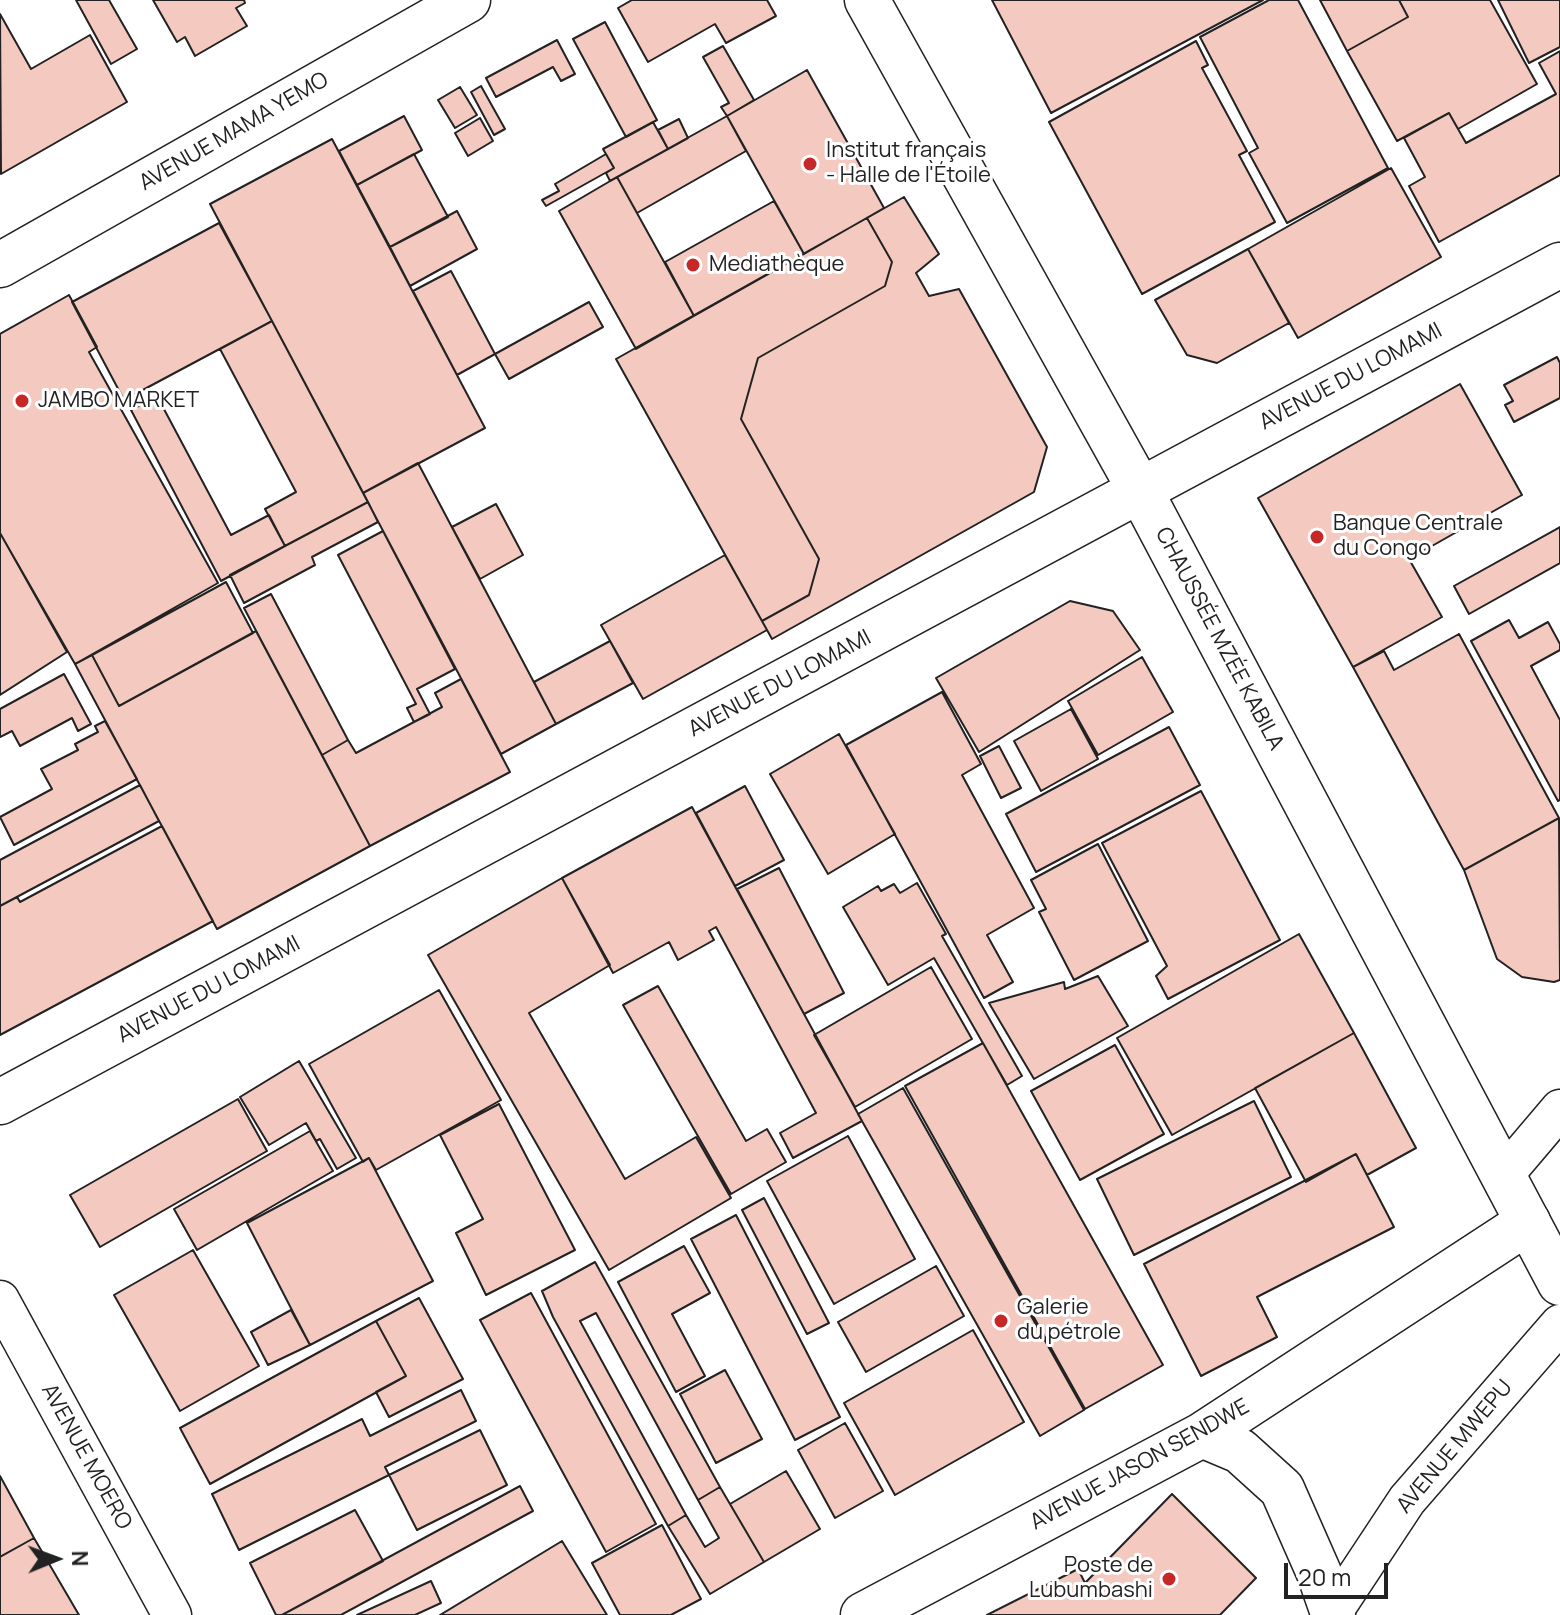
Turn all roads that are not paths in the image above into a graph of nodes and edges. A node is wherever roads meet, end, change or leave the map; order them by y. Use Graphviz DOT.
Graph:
graph roads {
  1 [pos="468,0"];
  2 [pos="867,0"];
  3 [pos="0,265"];
  4 [pos="1560,265"];
  5 [pos="1140,490"];
  6 [pos="0,1102"];
  7 [pos="1560,1109"];
  8 [pos="1504,1175"];
  9 [pos="1528,1222"];
  10 [pos="1557,1271"];
  11 [pos="0,1300"];
  12 [pos="1560,1324"];
  13 [pos="1202,1435"];
  14 [pos="1332,1614"];
  15 [pos="172,1615"];
  16 [pos="863,1615"];
  1 -- 3 [label="main road, AVENUE MAMA YEMO"];
  2 -- 5 [label="main road, CHAUSSÉE MZÉE KABILA"];
  4 -- 5 [label="main road, AVENUE DU LOMAMI"];
  5 -- 6 [label="main road, AVENUE DU LOMAMI"];
  5 -- 8 [label="main road, CHAUSSÉE MZÉE KABILA"];
  7 -- 8 [label="street"];
  8 -- 9 [label="main road, CHAUSSÉE MZÉE KABILA"];
  9 -- 10 [label="main road, CHAUSSÉE MZÉE KABILA"];
  9 -- 13 [label="main road, AVENUE JASON SENDWE"];
  11 -- 15 [label="street, AVENUE MOERO"];
  12 -- 14 [label="street, AVENUE MWEPU"];
  13 -- 14 [label="main road"];
  13 -- 16 [label="main road, AVENUE JASON SENDWE"];
}
